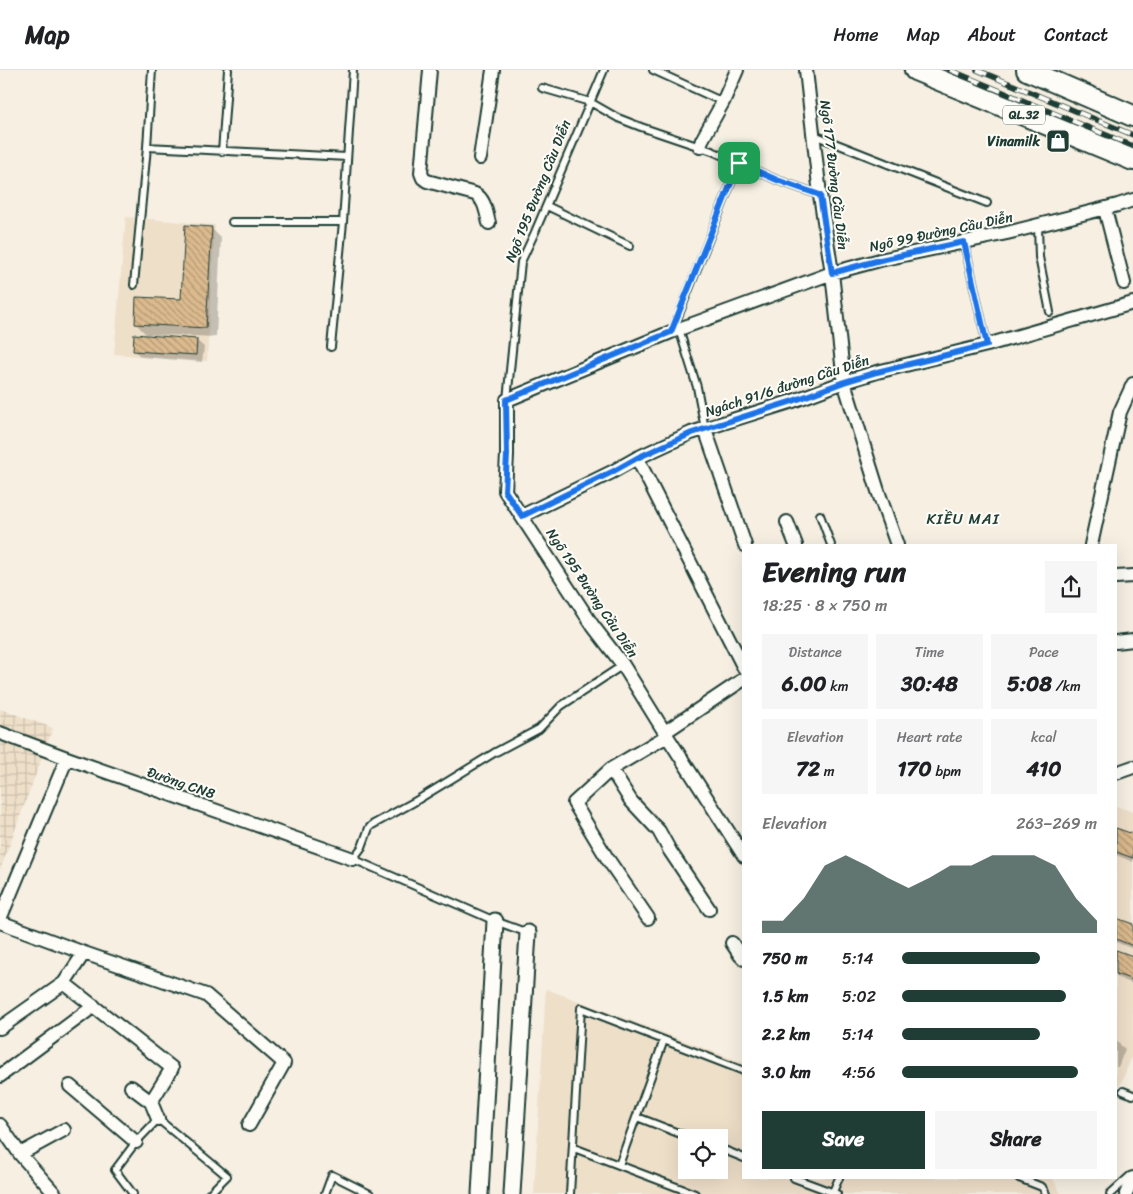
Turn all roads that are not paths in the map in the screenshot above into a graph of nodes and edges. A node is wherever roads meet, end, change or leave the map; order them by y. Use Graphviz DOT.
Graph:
graph roads {
  1 [pos="152,70"];
  2 [pos="228,70"];
  3 [pos="353,70"];
  4 [pos="430,70"];
  5 [pos="493,70"];
  6 [pos="604,70"];
  7 [pos="654,70"];
  8 [pos="738,70"];
  9 [pos="806,70"];
  10 [pos="915,70"];
  11 [pos="1027,70"];
  12 [pos="1054,75"];
  13 [pos="542,88"];
  14 [pos="590,102"];
  15 [pos="723,102"];
  16 [pos="1133,116"];
  17 [pos="812,134"];
  18 [pos="147,147"];
  19 [pos="700,147"];
  20 [pos="222,152"];
  21 [pos="347,157"];
  22 [pos="480,158"];
  23 [pos="1133,160"];
  24 [pos="739,163"];
  25 [pos="820,195"];
  26 [pos="1133,200"];
  27 [pos="987,203"];
  28 [pos="547,206"];
  29 [pos="1106,209"];
  30 [pos="232,222"];
  31 [pos="343,222"];
  32 [pos="489,223"];
  33 [pos="1038,226"];
  34 [pos="964,242"];
  35 [pos="630,246"];
  36 [pos="832,273"];
  37 [pos="1124,283"];
  38 [pos="134,285"];
  39 [pos="1133,303"];
  40 [pos="1050,312"];
  41 [pos="675,331"];
  42 [pos="987,345"];
  43 [pos="331,347"];
  44 [pos="844,382"];
  45 [pos="1131,392"];
  46 [pos="506,400"];
  47 [pos="705,429"];
  48 [pos="637,458"];
  49 [pos="522,516"];
  50 [pos="820,516"];
  51 [pos="787,522"];
  52 [pos="745,544"];
  53 [pos="796,544"];
  54 [pos="831,544"];
  55 [pos="897,544"];
  56 [pos="1091,544"];
  57 [pos="1133,576"];
  58 [pos="1117,577"];
  59 [pos="1133,640"];
  60 [pos="1117,642"];
  61 [pos="742,664"];
  62 [pos="623,665"];
  63 [pos="742,680"];
  64 [pos="0,733"];
  65 [pos="666,734"];
  66 [pos="67,758"];
  67 [pos="1133,766"];
  68 [pos="611,769"];
  69 [pos="1117,773"];
  70 [pos="742,853"];
  71 [pos="353,859"];
  72 [pos="708,909"];
  73 [pos="648,918"];
  74 [pos="0,920"];
  75 [pos="495,921"];
  76 [pos="528,933"];
  77 [pos="732,943"];
  78 [pos="84,953"];
  79 [pos="742,957"];
  80 [pos="64,983"];
  81 [pos="94,1006"];
  82 [pos="0,1028"];
  83 [pos="664,1040"];
  84 [pos="742,1070"];
  85 [pos="0,1076"];
  86 [pos="70,1086"];
  87 [pos="131,1087"];
  88 [pos="1123,1091"];
  89 [pos="1133,1094"];
  90 [pos="151,1102"];
  91 [pos="637,1117"];
  92 [pos="158,1119"];
  93 [pos="0,1125"];
  94 [pos="249,1125"];
  95 [pos="64,1130"];
  96 [pos="678,1133"];
  97 [pos="136,1142"];
  98 [pos="574,1148"];
  99 [pos="728,1152"];
  100 [pos="20,1154"];
  101 [pos="742,1157"];
  102 [pos="619,1165"];
  103 [pos="1133,1174"];
  104 [pos="1133,1178"];
  105 [pos="797,1179"];
  106 [pos="839,1179"];
  107 [pos="1022,1179"];
  108 [pos="834,1193"];
  109 [pos="55,1194"];
  110 [pos="133,1194"];
  111 [pos="209,1194"];
  112 [pos="325,1194"];
  113 [pos="370,1194"];
  114 [pos="480,1194"];
  115 [pos="512,1194"];
  116 [pos="570,1194"];
  117 [pos="695,1194"];
  118 [pos="1046,1194"];
  119 [pos="1110,1194"];
  120 [pos="1126,1194"];
  1 -- 18 [label="lane"];
  2 -- 20 [label="lane"];
  3 -- 21 [label="lane"];
  4 -- 32 [label="street"];
  5 -- 22 [label="street"];
  6 -- 14 [label="lane, Ngõ 195 Đường Cầu Diễn"];
  7 -- 15 [label="lane"];
  8 -- 15 [label="street"];
  9 -- 17 [label="street, Ngõ 177 Đường Cầu Diễn"];
  10 -- 23 [label="highway, QL.32"];
  11 -- 12 [label="highway"];
  12 -- 16 [label="highway"];
  13 -- 14 [label="lane"];
  14 -- 19 [label="lane"];
  14 -- 28 [label="lane, Ngõ 195 Đường Cầu Diễn"];
  15 -- 19 [label="street"];
  17 -- 25 [label="street, Ngõ 177 Đường Cầu Diễn"];
  17 -- 27 [label="lane"];
  18 -- 20 [label="lane"];
  18 -- 38 [label="lane"];
  19 -- 24 [label="lane"];
  20 -- 21 [label="lane"];
  21 -- 31 [label="lane"];
  24 -- 25 [label="lane"];
  24 -- 41 [label="lane"];
  25 -- 36 [label="street, Ngõ 177 Đường Cầu Diễn"];
  26 -- 29 [label="street, Ngõ 99 Đường Cầu Diễn"];
  28 -- 35 [label="lane"];
  28 -- 46 [label="lane, Ngõ 195 Đường Cầu Diễn"];
  29 -- 33 [label="street, Ngõ 99 Đường Cầu Diễn"];
  29 -- 37 [label="street"];
  30 -- 31 [label="lane"];
  31 -- 43 [label="lane"];
  33 -- 34 [label="street, Ngõ 99 Đường Cầu Diễn"];
  33 -- 40 [label="lane"];
  34 -- 36 [label="street, Ngõ 99 Đường Cầu Diễn"];
  34 -- 42 [label="lane"];
  36 -- 41 [label="street, Ngõ 99 Đường Cầu Diễn"];
  36 -- 44 [label="street, Ngõ 177 Đường Cầu Diễn"];
  39 -- 42 [label="street, Ngách 91/6 đường Cầu Diễn"];
  41 -- 46 [label="street, Ngõ 99 Đường Cầu Diễn"];
  41 -- 47 [label="lane"];
  42 -- 44 [label="street, Ngách 91/6 đường Cầu Diễn"];
  44 -- 47 [label="street, Ngách 91/6 đường Cầu Diễn"];
  44 -- 55 [label="street, Ngõ 177 Đường Cầu Diễn"];
  45 -- 56 [label="street"];
  46 -- 49 [label="street, Ngõ 195 Đường Cầu Diễn"];
  47 -- 48 [label="street, Ngách 91/6 đường Cầu Diễn"];
  47 -- 52 [label="street"];
  48 -- 49 [label="street, Ngách 91/6 đường Cầu Diễn"];
  48 -- 61 [label="street"];
  49 -- 62 [label="street, Ngõ 195 Đường Cầu Diễn"];
  50 -- 54 [label="lane"];
  51 -- 53 [label="street"];
  57 -- 58 [label="street"];
  59 -- 60 [label="street"];
  62 -- 65 [label="street, Ngõ 195 Đường Cầu Diễn"];
  62 -- 71 [label="lane"];
  63 -- 65 [label="street"];
  64 -- 66 [label="street, Đường CN8"];
  65 -- 68 [label="street"];
  65 -- 70 [label="street, Ngõ 195 Đường Cầu Diễn"];
  66 -- 71 [label="street, Đường CN8"];
  66 -- 74 [label="street"];
  67 -- 69 [label="street"];
  68 -- 72 [label="street"];
  68 -- 73 [label="street"];
  71 -- 75 [label="lane"];
  74 -- 78 [label="street"];
  75 -- 76 [label="lane"];
  75 -- 114 [label="street"];
  76 -- 115 [label="street"];
  77 -- 79 [label="street"];
  78 -- 80 [label="street"];
  78 -- 94 [label="street"];
  80 -- 81 [label="street"];
  80 -- 82 [label="street"];
  81 -- 85 [label="street"];
  81 -- 90 [label="street"];
  83 -- 84 [label="lane"];
  83 -- 91 [label="lane"];
  83 -- 98 [label="lane"];
  86 -- 97 [label="street"];
  87 -- 90 [label="street"];
  88 -- 89 [label="lane"];
  90 -- 92 [label="street"];
  91 -- 96 [label="lane"];
  91 -- 102 [label="lane"];
  92 -- 97 [label="lane"];
  92 -- 111 [label="lane"];
  93 -- 100 [label="street"];
  95 -- 100 [label="street"];
  97 -- 110 [label="lane"];
  98 -- 102 [label="lane"];
  98 -- 116 [label="lane"];
  99 -- 101 [label="lane"];
  100 -- 109 [label="street"];
  102 -- 117 [label="lane"];
  103 -- 119 [label="lane"];
  104 -- 120 [label="street"];
  105 -- 108 [label="lane"];
  106 -- 108 [label="lane"];
  107 -- 118 [label="lane"];
  112 -- 113 [label="lane"];
}
